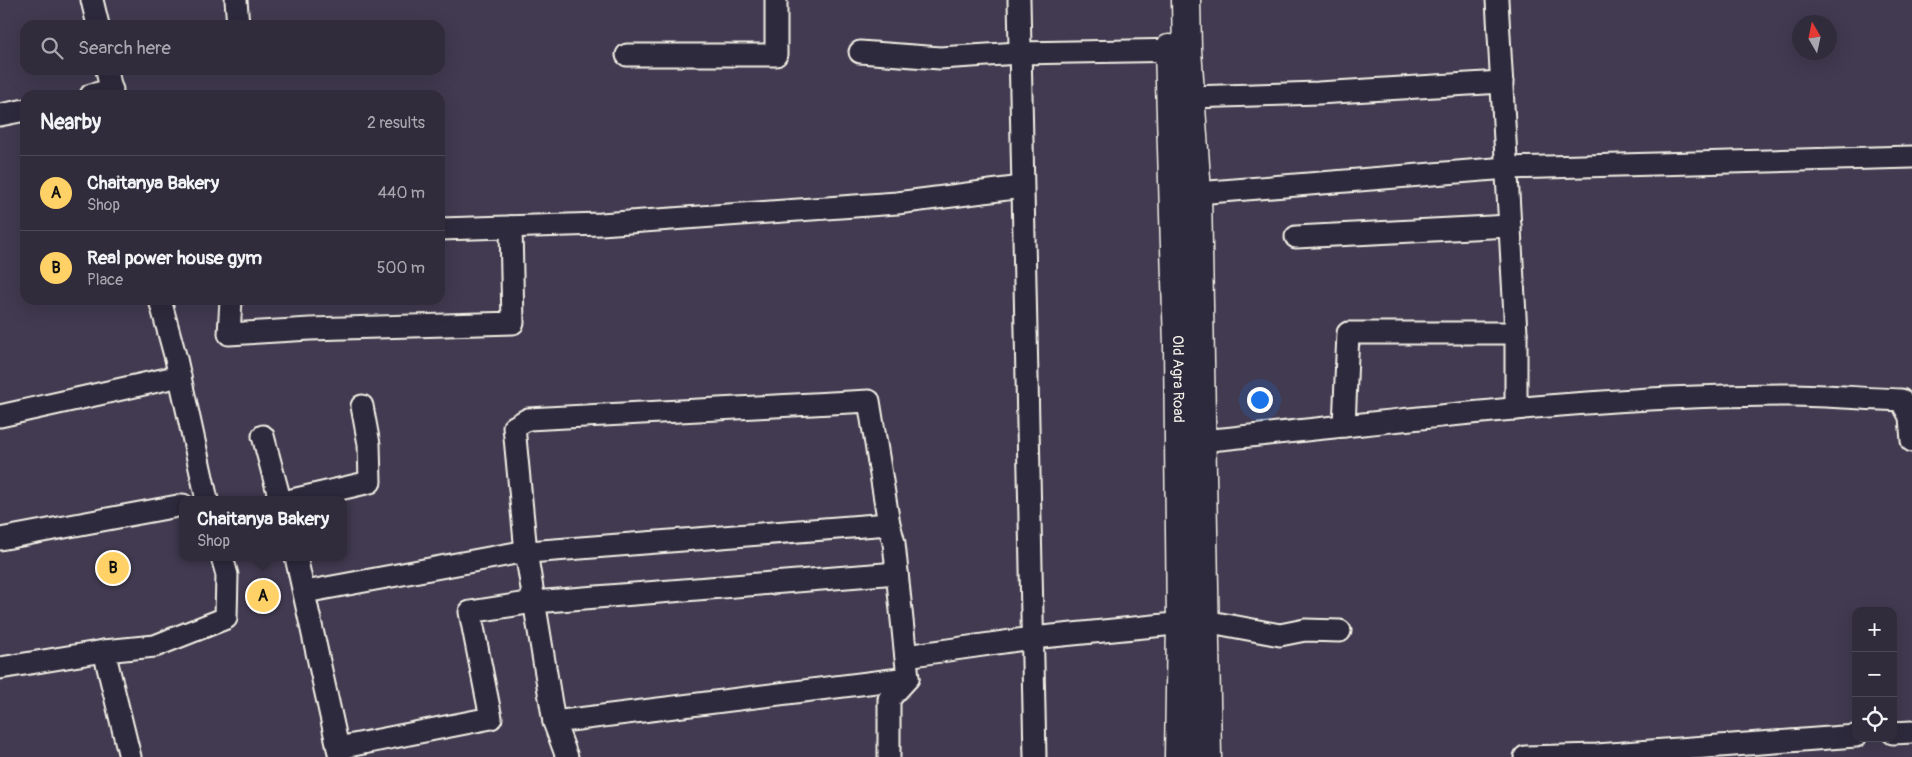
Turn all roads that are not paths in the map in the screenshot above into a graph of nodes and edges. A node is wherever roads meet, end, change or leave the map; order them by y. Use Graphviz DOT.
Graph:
graph roads {
  1 [pos="92,0"];
  2 [pos="236,0"];
  3 [pos="776,0"];
  4 [pos="1019,0"];
  5 [pos="1168,0"];
  6 [pos="1186,0"];
  7 [pos="1497,0"];
  8 [pos="97,20"];
  9 [pos="238,20"];
  10 [pos="1178,50"];
  11 [pos="860,52"];
  12 [pos="1019,53"];
  13 [pos="627,55"];
  14 [pos="1502,82"];
  15 [pos="1190,97"];
  16 [pos="20,111"];
  17 [pos="0,115"];
  18 [pos="1912,157"];
  19 [pos="1507,168"];
  20 [pos="1022,188"];
  21 [pos="1198,193"];
  22 [pos="1510,226"];
  23 [pos="511,227"];
  24 [pos="445,229"];
  25 [pos="1296,238"];
  26 [pos="161,305"];
  27 [pos="231,305"];
  28 [pos="1516,333"];
  29 [pos="180,376"];
  30 [pos="362,406"];
  31 [pos="1516,409"];
  32 [pos="0,416"];
  33 [pos="1344,426"];
  34 [pos="263,436"];
  35 [pos="1202,441"];
  36 [pos="1912,441"];
  37 [pos="206,496"];
  38 [pos="279,496"];
  39 [pos="309,496"];
  40 [pos="179,506"];
  41 [pos="889,524"];
  42 [pos="0,539"];
  43 [pos="526,552"];
  44 [pos="223,561"];
  45 [pos="297,561"];
  46 [pos="898,573"];
  47 [pos="305,592"];
  48 [pos="534,602"];
  49 [pos="1193,622"];
  50 [pos="1340,631"];
  51 [pos="1032,638"];
  52 [pos="104,651"];
  53 [pos="906,656"];
  54 [pos="0,668"];
  55 [pos="908,678"];
  56 [pos="554,722"];
  57 [pos="1912,732"];
  58 [pos="1897,733"];
  59 [pos="1852,736"];
  60 [pos="339,752"];
  61 [pos="1630,755"];
  62 [pos="130,757"];
  63 [pos="568,757"];
  64 [pos="889,757"];
  65 [pos="1035,757"];
  66 [pos="1179,757"];
  67 [pos="1207,757"];
  68 [pos="1525,757"];
  1 -- 8 [label="street"];
  2 -- 9 [label="street"];
  3 -- 13 [label="street"];
  4 -- 12 [label="street"];
  5 -- 10 [label="highway, Old Agra Road"];
  6 -- 10 [label="highway"];
  7 -- 14 [label="street"];
  10 -- 12 [label="street"];
  10 -- 15 [label="highway"];
  10 -- 49 [label="highway, Old Agra Road"];
  11 -- 12 [label="street"];
  12 -- 20 [label="street"];
  14 -- 15 [label="street"];
  14 -- 19 [label="street"];
  15 -- 21 [label="highway"];
  16 -- 17 [label="street"];
  18 -- 19 [label="street"];
  19 -- 21 [label="street"];
  19 -- 22 [label="street"];
  20 -- 23 [label="street"];
  20 -- 51 [label="street"];
  21 -- 35 [label="highway"];
  22 -- 25 [label="street"];
  22 -- 28 [label="street"];
  23 -- 24 [label="street"];
  23 -- 27 [label="street"];
  26 -- 29 [label="street"];
  28 -- 31 [label="street"];
  28 -- 33 [label="street"];
  29 -- 32 [label="street"];
  29 -- 37 [label="street"];
  30 -- 39 [label="street"];
  31 -- 33 [label="street"];
  31 -- 36 [label="street"];
  33 -- 35 [label="street"];
  34 -- 38 [label="street"];
  35 -- 49 [label="highway"];
  40 -- 42 [label="street"];
  41 -- 43 [label="street"];
  41 -- 43 [label="street"];
  41 -- 46 [label="street"];
  43 -- 47 [label="street"];
  43 -- 48 [label="street"];
  44 -- 52 [label="street"];
  45 -- 47 [label="street"];
  46 -- 48 [label="street"];
  46 -- 53 [label="street"];
  47 -- 60 [label="street"];
  48 -- 56 [label="street"];
  48 -- 60 [label="street"];
  49 -- 50 [label="street"];
  49 -- 51 [label="street"];
  49 -- 66 [label="highway, Old Agra Road"];
  49 -- 67 [label="highway"];
  51 -- 53 [label="street"];
  51 -- 65 [label="street"];
  52 -- 54 [label="street"];
  52 -- 62 [label="street"];
  53 -- 55 [label="street"];
  55 -- 56 [label="street"];
  55 -- 64 [label="street"];
  56 -- 63 [label="street"];
  57 -- 58 [label="street"];
  59 -- 61 [label="street"];
  61 -- 68 [label="street"];
}
